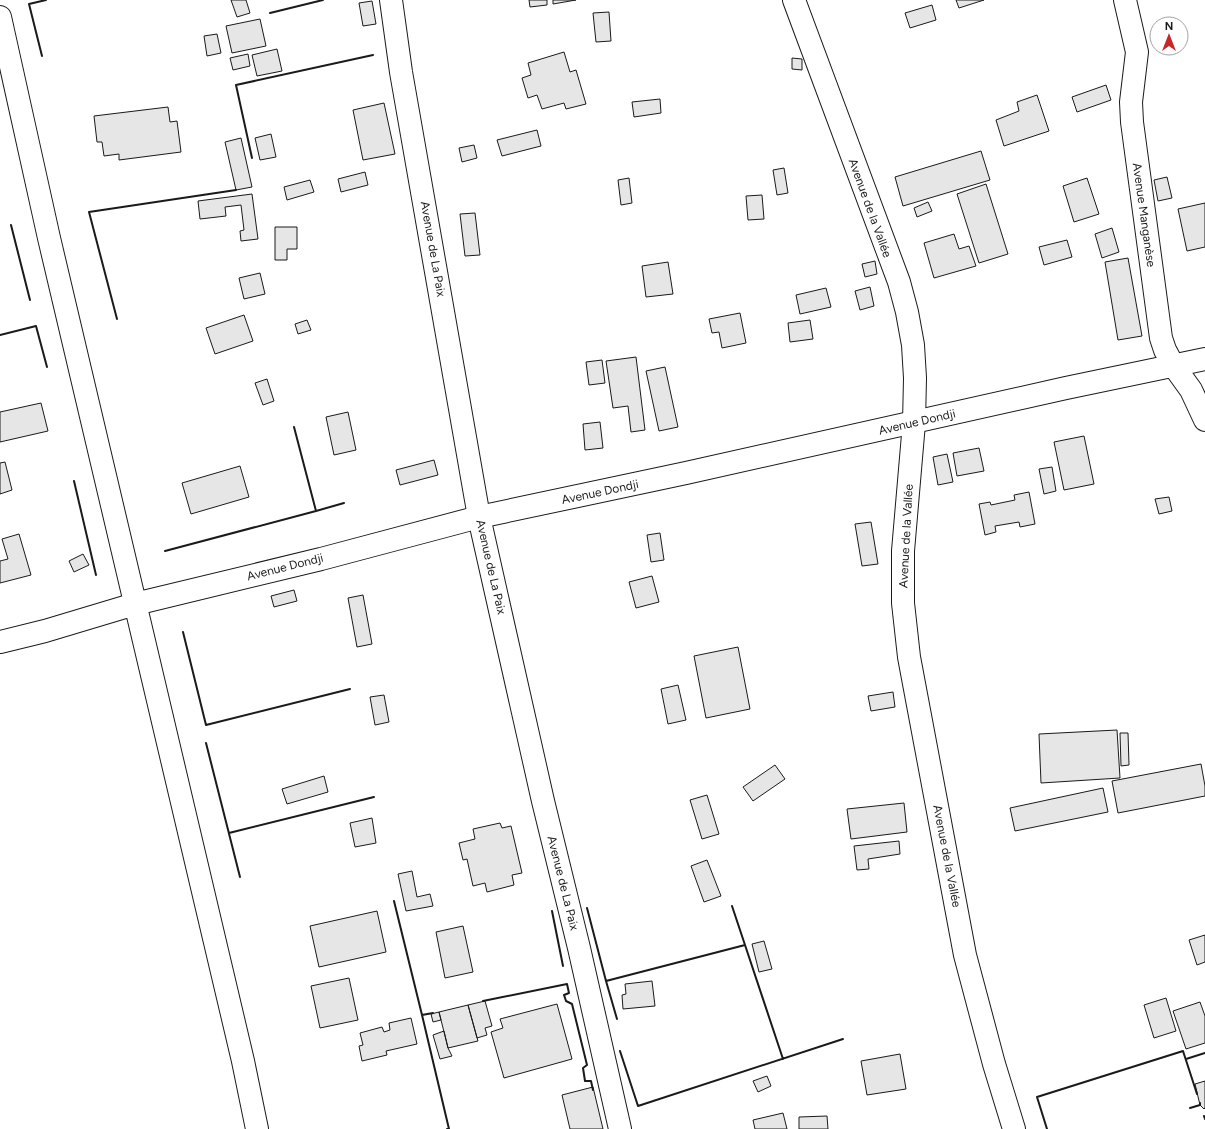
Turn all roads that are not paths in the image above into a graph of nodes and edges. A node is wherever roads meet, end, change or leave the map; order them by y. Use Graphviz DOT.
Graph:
graph roads {
  1 [pos="391,0"];
  2 [pos="794,0"];
  3 [pos="1127,1"];
  4 [pos="0,17"];
  5 [pos="1205,359"];
  6 [pos="1173,365"];
  7 [pos="1205,420"];
  8 [pos="914,423"];
  9 [pos="479,518"];
  10 [pos="135,604"];
  11 [pos="0,642"];
  12 [pos="257,1129"];
  13 [pos="620,1129"];
  14 [pos="1014,1129"];
  1 -- 9 [label="street, Avenue de La Paix"];
  2 -- 8 [label="street, Avenue de la Vallée"];
  3 -- 6 [label="street, Avenue Manganèse"];
  4 -- 10 [label="street"];
  5 -- 6 [label="street, Avenue Dondji"];
  6 -- 7 [label="street, Avenue Manganèse"];
  6 -- 8 [label="street, Avenue Dondji"];
  8 -- 9 [label="street, Avenue Dondji"];
  8 -- 14 [label="street, Avenue de la Vallée"];
  9 -- 10 [label="street, Avenue Dondji"];
  9 -- 13 [label="street, Avenue de La Paix"];
  10 -- 11 [label="street, Avenue Dondji"];
  10 -- 12 [label="street"];
}
